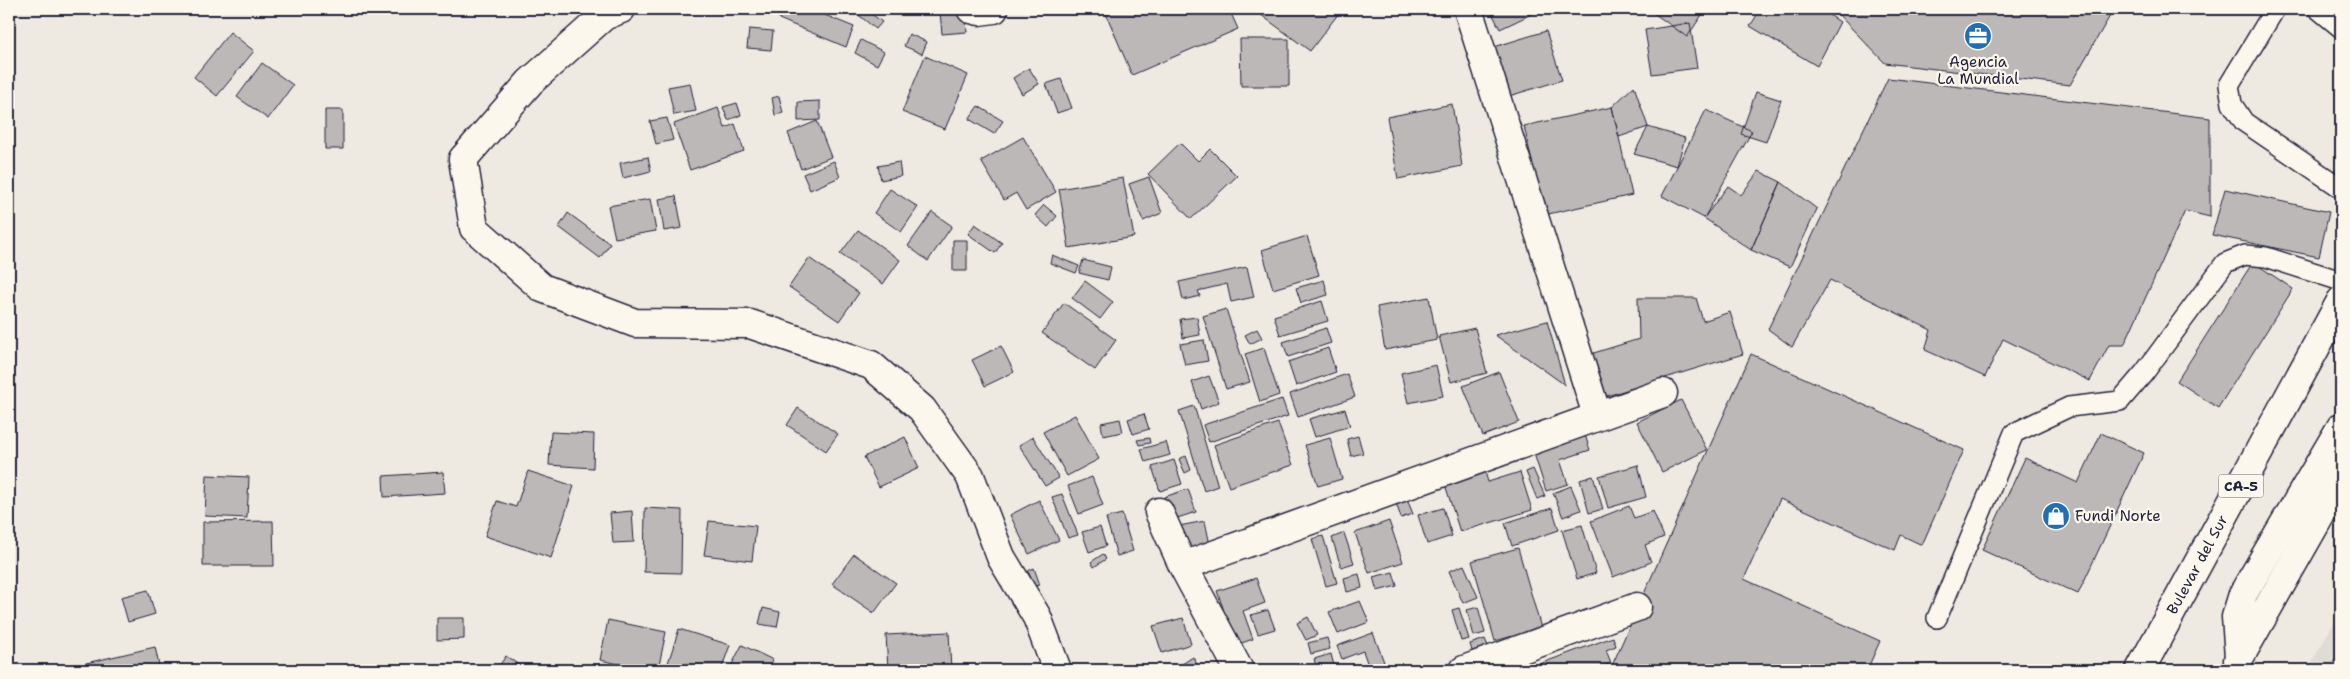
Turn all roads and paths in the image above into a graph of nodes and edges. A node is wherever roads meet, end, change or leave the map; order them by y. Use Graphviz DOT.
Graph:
graph roads {
  1 [pos="621,9"];
  2 [pos="971,9"];
  3 [pos="994,9"];
  4 [pos="1468,9"];
  5 [pos="2275,9"];
  6 [pos="2318,9"];
  7 [pos="2341,28"];
  8 [pos="2341,188"];
  9 [pos="2341,281"];
  10 [pos="2341,301"];
  11 [pos="1663,393"];
  12 [pos="1597,415"];
  13 [pos="2341,427"];
  14 [pos="2341,479"];
  15 [pos="1159,512"];
  16 [pos="1183,566"];
  17 [pos="1637,608"];
  18 [pos="1937,618"];
  19 [pos="2236,664"];
  20 [pos="1057,670"];
  21 [pos="1239,670"];
  22 [pos="1464,670"];
  23 [pos="2140,670"];
  1 -- 20 [label="main road"];
  2 -- 3 [label="main road"];
  4 -- 12 [label="main road"];
  5 -- 8 [label="lane"];
  6 -- 7 [label="lane"];
  9 -- 18 [label="lane"];
  10 -- 23 [label="main road, Bulevar del Sur / CA-5"];
  11 -- 12 [label="main road"];
  12 -- 16 [label="main road"];
  13 -- 19 [label="main road"];
  14 -- 19 [label="main road"];
  15 -- 16 [label="main road"];
  16 -- 21 [label="main road"];
  17 -- 22 [label="main road"];
}
